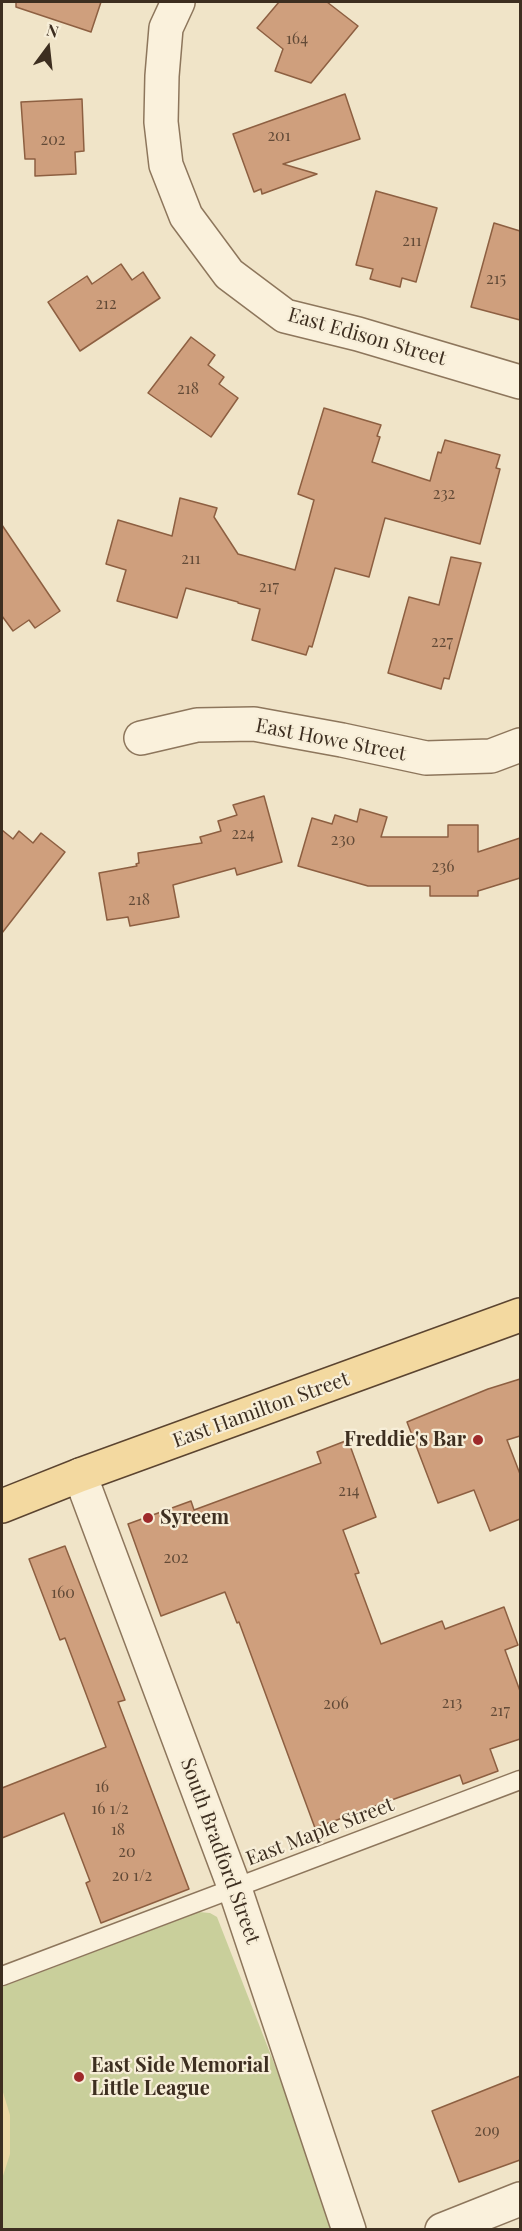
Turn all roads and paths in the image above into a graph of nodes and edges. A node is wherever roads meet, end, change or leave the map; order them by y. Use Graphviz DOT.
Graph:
graph roads {
  1 [pos="178,2"];
  2 [pos="520,382"];
  3 [pos="141,738"];
  4 [pos="520,745"];
  5 [pos="520,1315"];
  6 [pos="80,1475"];
  7 [pos="2,1506"];
  8 [pos="520,1780"];
  9 [pos="235,1889"];
  10 [pos="2,1976"];
  11 [pos="520,2199"];
  12 [pos="349,2229"];
  13 [pos="442,2229"];
  1 -- 2 [label="street, East Edison Street"];
  3 -- 4 [label="street, East Howe Street"];
  5 -- 6 [label="main road, East Hamilton Street"];
  6 -- 7 [label="main road, East Hamilton Street"];
  6 -- 9 [label="street, South Bradford Street"];
  8 -- 9 [label="lane, East Maple Street"];
  9 -- 10 [label="lane, East Maple Street"];
  9 -- 12 [label="street, South Bradford Street"];
  11 -- 13 [label="street"];
}
